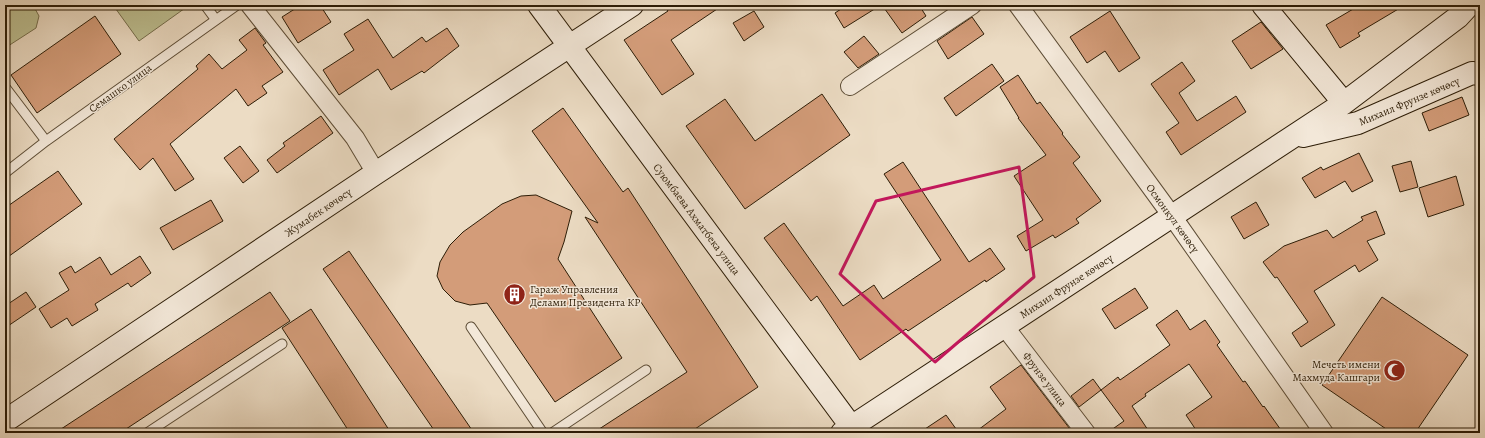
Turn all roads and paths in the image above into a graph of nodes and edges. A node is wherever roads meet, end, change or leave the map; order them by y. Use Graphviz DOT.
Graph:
graph roads {
  1 [pos="205,5"];
  2 [pos="236,5"];
  3 [pos="250,5"];
  4 [pos="538,5"];
  5 [pos="632,5"];
  6 [pos="972,5"];
  7 [pos="1018,5"];
  8 [pos="1263,5"];
  9 [pos="1469,5"];
  10 [pos="216,20"];
  11 [pos="569,46"];
  12 [pos="1480,74"];
  13 [pos="850,86"];
  14 [pos="5,88"];
  15 [pos="1344,103"];
  16 [pos="1290,139"];
  17 [pos="46,141"];
  18 [pos="5,172"];
  19 [pos="376,173"];
  20 [pos="1172,216"];
  21 [pos="1004,326"];
  22 [pos="471,327"];
  23 [pos="282,344"];
  24 [pos="646,370"];
  25 [pos="5,421"];
  26 [pos="850,431"];
  27 [pos="147,433"];
  28 [pos="543,433"];
  29 [pos="552,433"];
  30 [pos="1086,433"];
  31 [pos="1324,433"];
  1 -- 10 [label="lane"];
  2 -- 10 [label="lane, Семашко улица"];
  3 -- 19 [label="street"];
  4 -- 11 [label="street, Суюмбаева Ахматбека улица"];
  5 -- 11 [label="street, Жумабек көчөсү"];
  6 -- 13 [label="street"];
  7 -- 20 [label="street, Осмонкул көчөсү"];
  8 -- 15 [label="street"];
  9 -- 15 [label="street, Михаил Фрунзе көчөсү"];
  10 -- 17 [label="lane, Семашко улица"];
  11 -- 19 [label="street, Жумабек көчөсү"];
  11 -- 26 [label="street, Суюмбаева Ахматбека улица"];
  12 -- 16 [label="street, Михаил Фрунзе көчөсү"];
  14 -- 17 [label="lane"];
  15 -- 16 [label="street, Михаил Фрунзе көчөсү"];
  16 -- 20 [label="street, Михаил Фрунзе көчөсү"];
  17 -- 18 [label="lane, Семашко улица"];
  19 -- 25 [label="street, Жумабек көчөсү"];
  20 -- 21 [label="street, Михаил Фрунзе көчөсү"];
  20 -- 31 [label="street, Осмонкул көчөсү"];
  21 -- 26 [label="street, Михаил Фрунзе көчөсү"];
  21 -- 30 [label="street, Фрунзе улица"];
  22 -- 28 [label="lane"];
  23 -- 27 [label="lane"];
  24 -- 29 [label="lane"];
}
